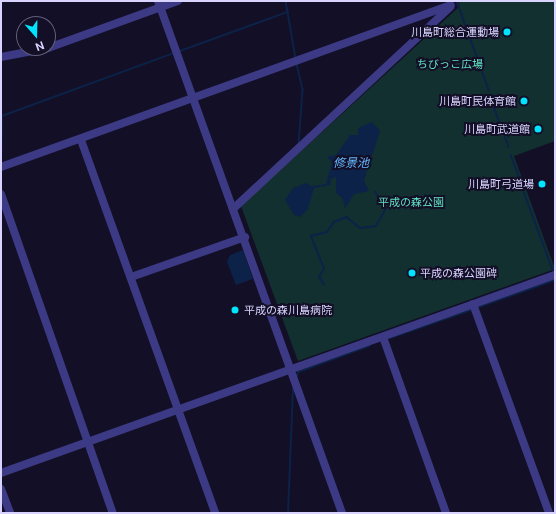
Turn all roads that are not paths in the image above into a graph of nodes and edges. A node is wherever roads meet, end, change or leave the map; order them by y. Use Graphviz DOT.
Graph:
graph roads {
  1 [pos="178,1"];
  2 [pos="451,3"];
  3 [pos="159,4"];
  4 [pos="56,45"];
  5 [pos="16,54"];
  6 [pos="1,57"];
  7 [pos="194,98"];
  8 [pos="81,140"];
  9 [pos="1,167"];
  10 [pos="1,194"];
  11 [pos="234,208"];
  12 [pos="4,217"];
  13 [pos="245,237"];
  14 [pos="555,275"];
  15 [pos="131,277"];
  16 [pos="473,304"];
  17 [pos="383,336"];
  18 [pos="291,370"];
  19 [pos="178,411"];
  20 [pos="88,443"];
  21 [pos="1,473"];
  22 [pos="1,489"];
  23 [pos="10,513"];
  24 [pos="113,513"];
  25 [pos="215,513"];
  26 [pos="342,513"];
  27 [pos="446,513"];
  28 [pos="549,513"];
  1 -- 3 [label="street"];
  2 -- 7 [label="street"];
  2 -- 11 [label="street"];
  3 -- 4 [label="street"];
  3 -- 7 [label="street"];
  5 -- 6 [label="street"];
  7 -- 8 [label="street"];
  7 -- 11 [label="street"];
  8 -- 9 [label="street"];
  8 -- 15 [label="street"];
  10 -- 12 [label="street"];
  11 -- 13 [label="street"];
  12 -- 20 [label="street"];
  13 -- 15 [label="street"];
  13 -- 18 [label="street"];
  14 -- 16 [label="street"];
  15 -- 19 [label="street"];
  16 -- 17 [label="street"];
  16 -- 28 [label="street"];
  17 -- 18 [label="street"];
  17 -- 27 [label="street"];
  18 -- 19 [label="street"];
  18 -- 26 [label="street"];
  19 -- 20 [label="street"];
  19 -- 25 [label="street"];
  20 -- 21 [label="street"];
  20 -- 24 [label="street"];
  22 -- 23 [label="street"];
}
